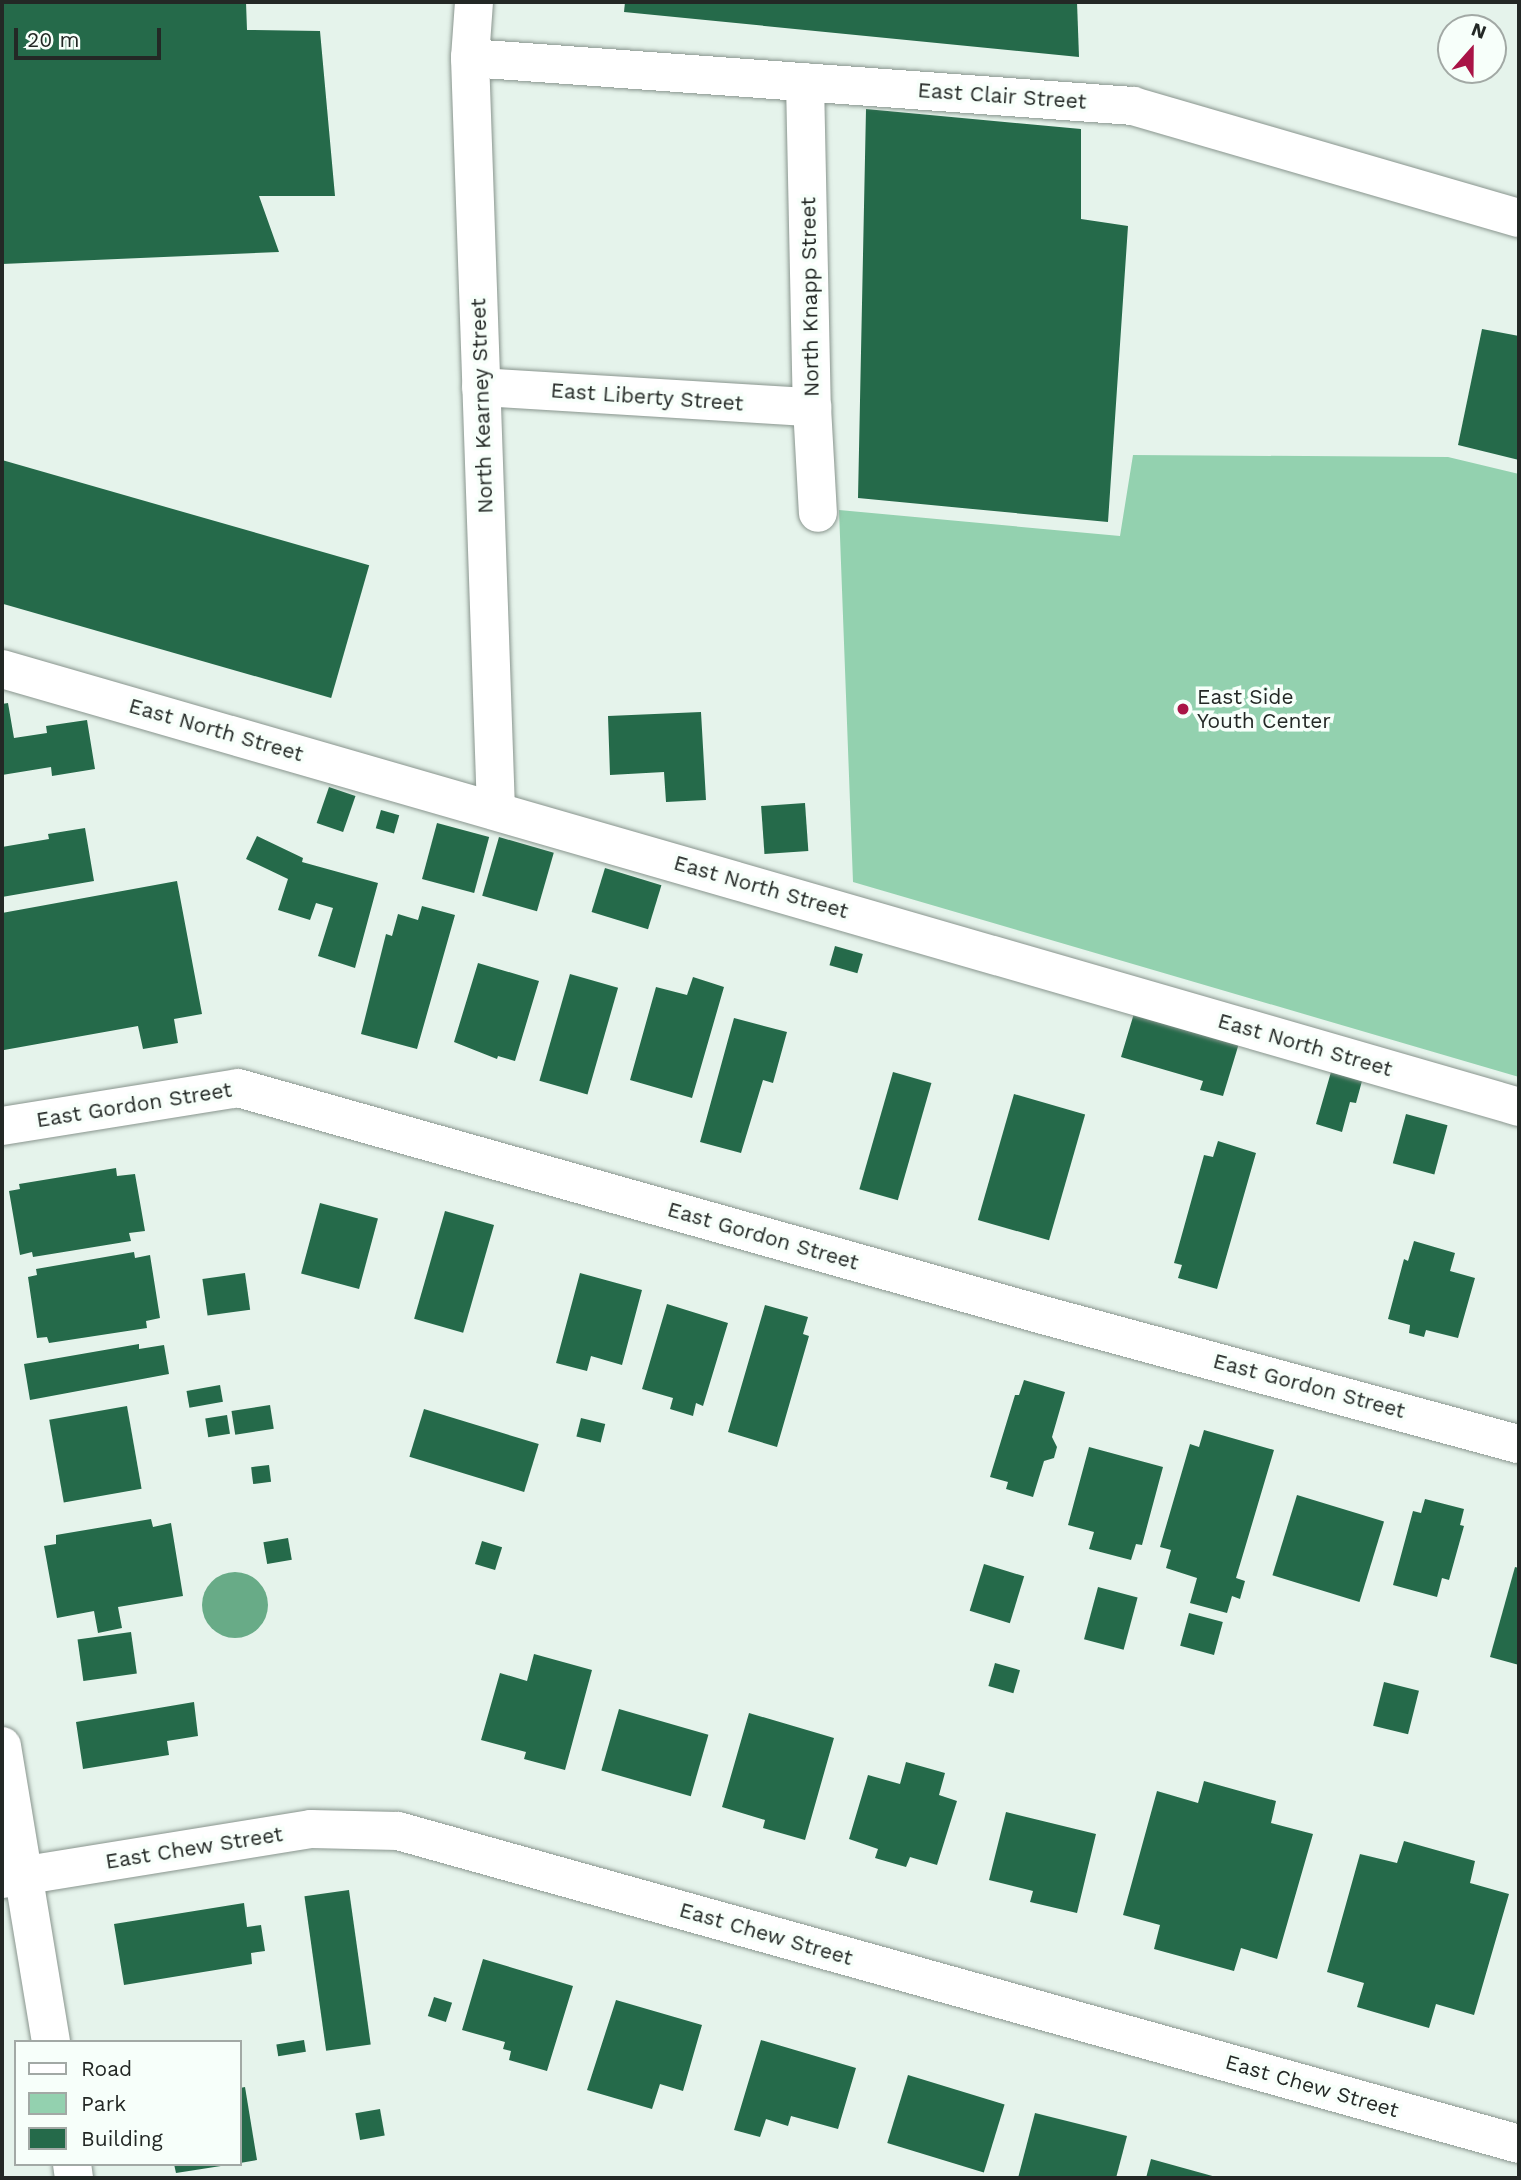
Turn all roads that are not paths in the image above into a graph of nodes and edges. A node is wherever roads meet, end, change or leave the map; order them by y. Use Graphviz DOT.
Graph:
graph roads {
  1 [pos="474,2"];
  2 [pos="470,58"];
  3 [pos="805,82"];
  4 [pos="1519,218"];
  5 [pos="481,387"];
  6 [pos="812,407"];
  7 [pos="818,513"];
  8 [pos="2,669"];
  9 [pos="496,810"];
  10 [pos="1519,1107"];
  11 [pos="2,1126"];
  12 [pos="1519,1444"];
  13 [pos="2,1746"];
  14 [pos="12,1877"];
  15 [pos="51,2040"];
  16 [pos="1519,2144"];
  1 -- 2 [label="street, North Kearney Street"];
  2 -- 3 [label="street, East Clair Street"];
  2 -- 5 [label="street, North Kearney Street"];
  3 -- 4 [label="street, East Clair Street"];
  3 -- 6 [label="street, North Knapp Street"];
  5 -- 6 [label="street, East Liberty Street"];
  5 -- 9 [label="street, North Kearney Street"];
  6 -- 7 [label="street, North Knapp Street"];
  8 -- 9 [label="street, East North Street"];
  9 -- 10 [label="street, East North Street"];
  11 -- 12 [label="street, East Gordon Street"];
  13 -- 14 [label="street"];
  14 -- 15 [label="street"];
  14 -- 16 [label="street, East Chew Street"];
}
